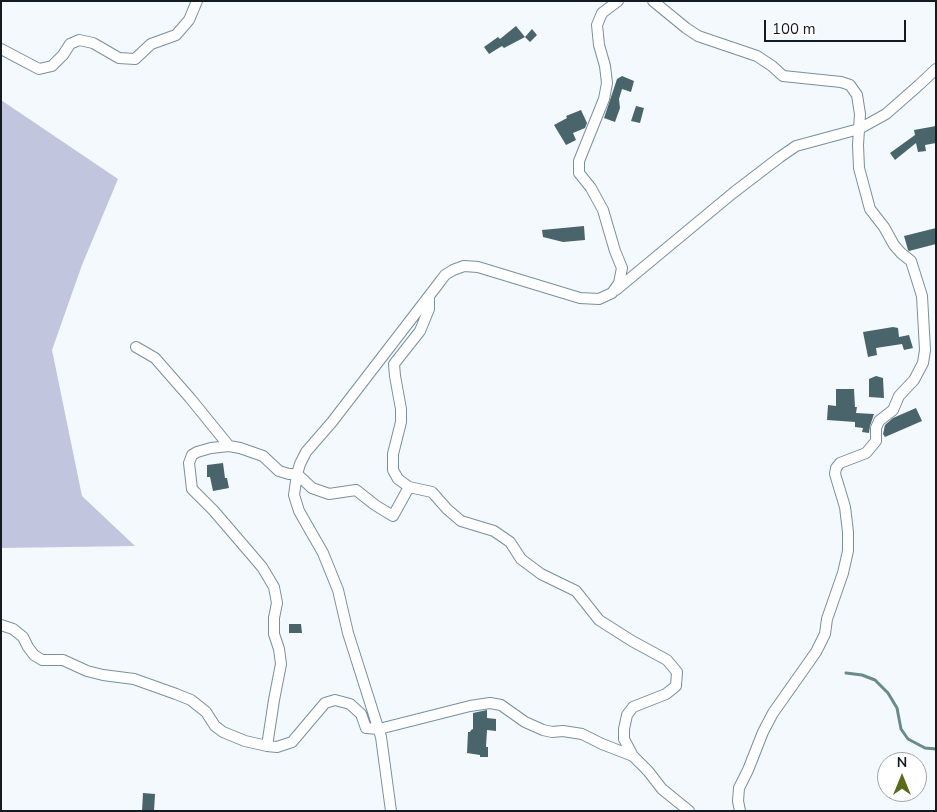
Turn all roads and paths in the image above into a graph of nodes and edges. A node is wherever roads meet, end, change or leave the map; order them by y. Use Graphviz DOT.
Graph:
graph roads {
  1 [pos="197,1"];
  2 [pos="618,1"];
  3 [pos="653,1"];
  4 [pos="1,49"];
  5 [pos="936,69"];
  6 [pos="859,129"];
  7 [pos="612,293"];
  8 [pos="429,296"];
  9 [pos="136,347"];
  10 [pos="229,446"];
  11 [pos="297,474"];
  12 [pos="409,487"];
  13 [pos="1,625"];
  14 [pos="379,729"];
  15 [pos="267,746"];
  16 [pos="633,756"];
  17 [pos="391,811"];
  18 [pos="689,811"];
  19 [pos="740,811"];
  1 -- 4 [label="street"];
  2 -- 7 [label="street"];
  3 -- 6 [label="street"];
  5 -- 6 [label="street"];
  6 -- 7 [label="street"];
  6 -- 19 [label="street"];
  7 -- 8 [label="street"];
  8 -- 11 [label="street"];
  8 -- 12 [label="street"];
  9 -- 10 [label="street"];
  10 -- 11 [label="street"];
  10 -- 15 [label="street"];
  11 -- 12 [label="street"];
  11 -- 14 [label="street"];
  12 -- 16 [label="street"];
  13 -- 15 [label="street"];
  14 -- 15 [label="street"];
  14 -- 16 [label="street"];
  14 -- 17 [label="street"];
  16 -- 18 [label="street"];
}
